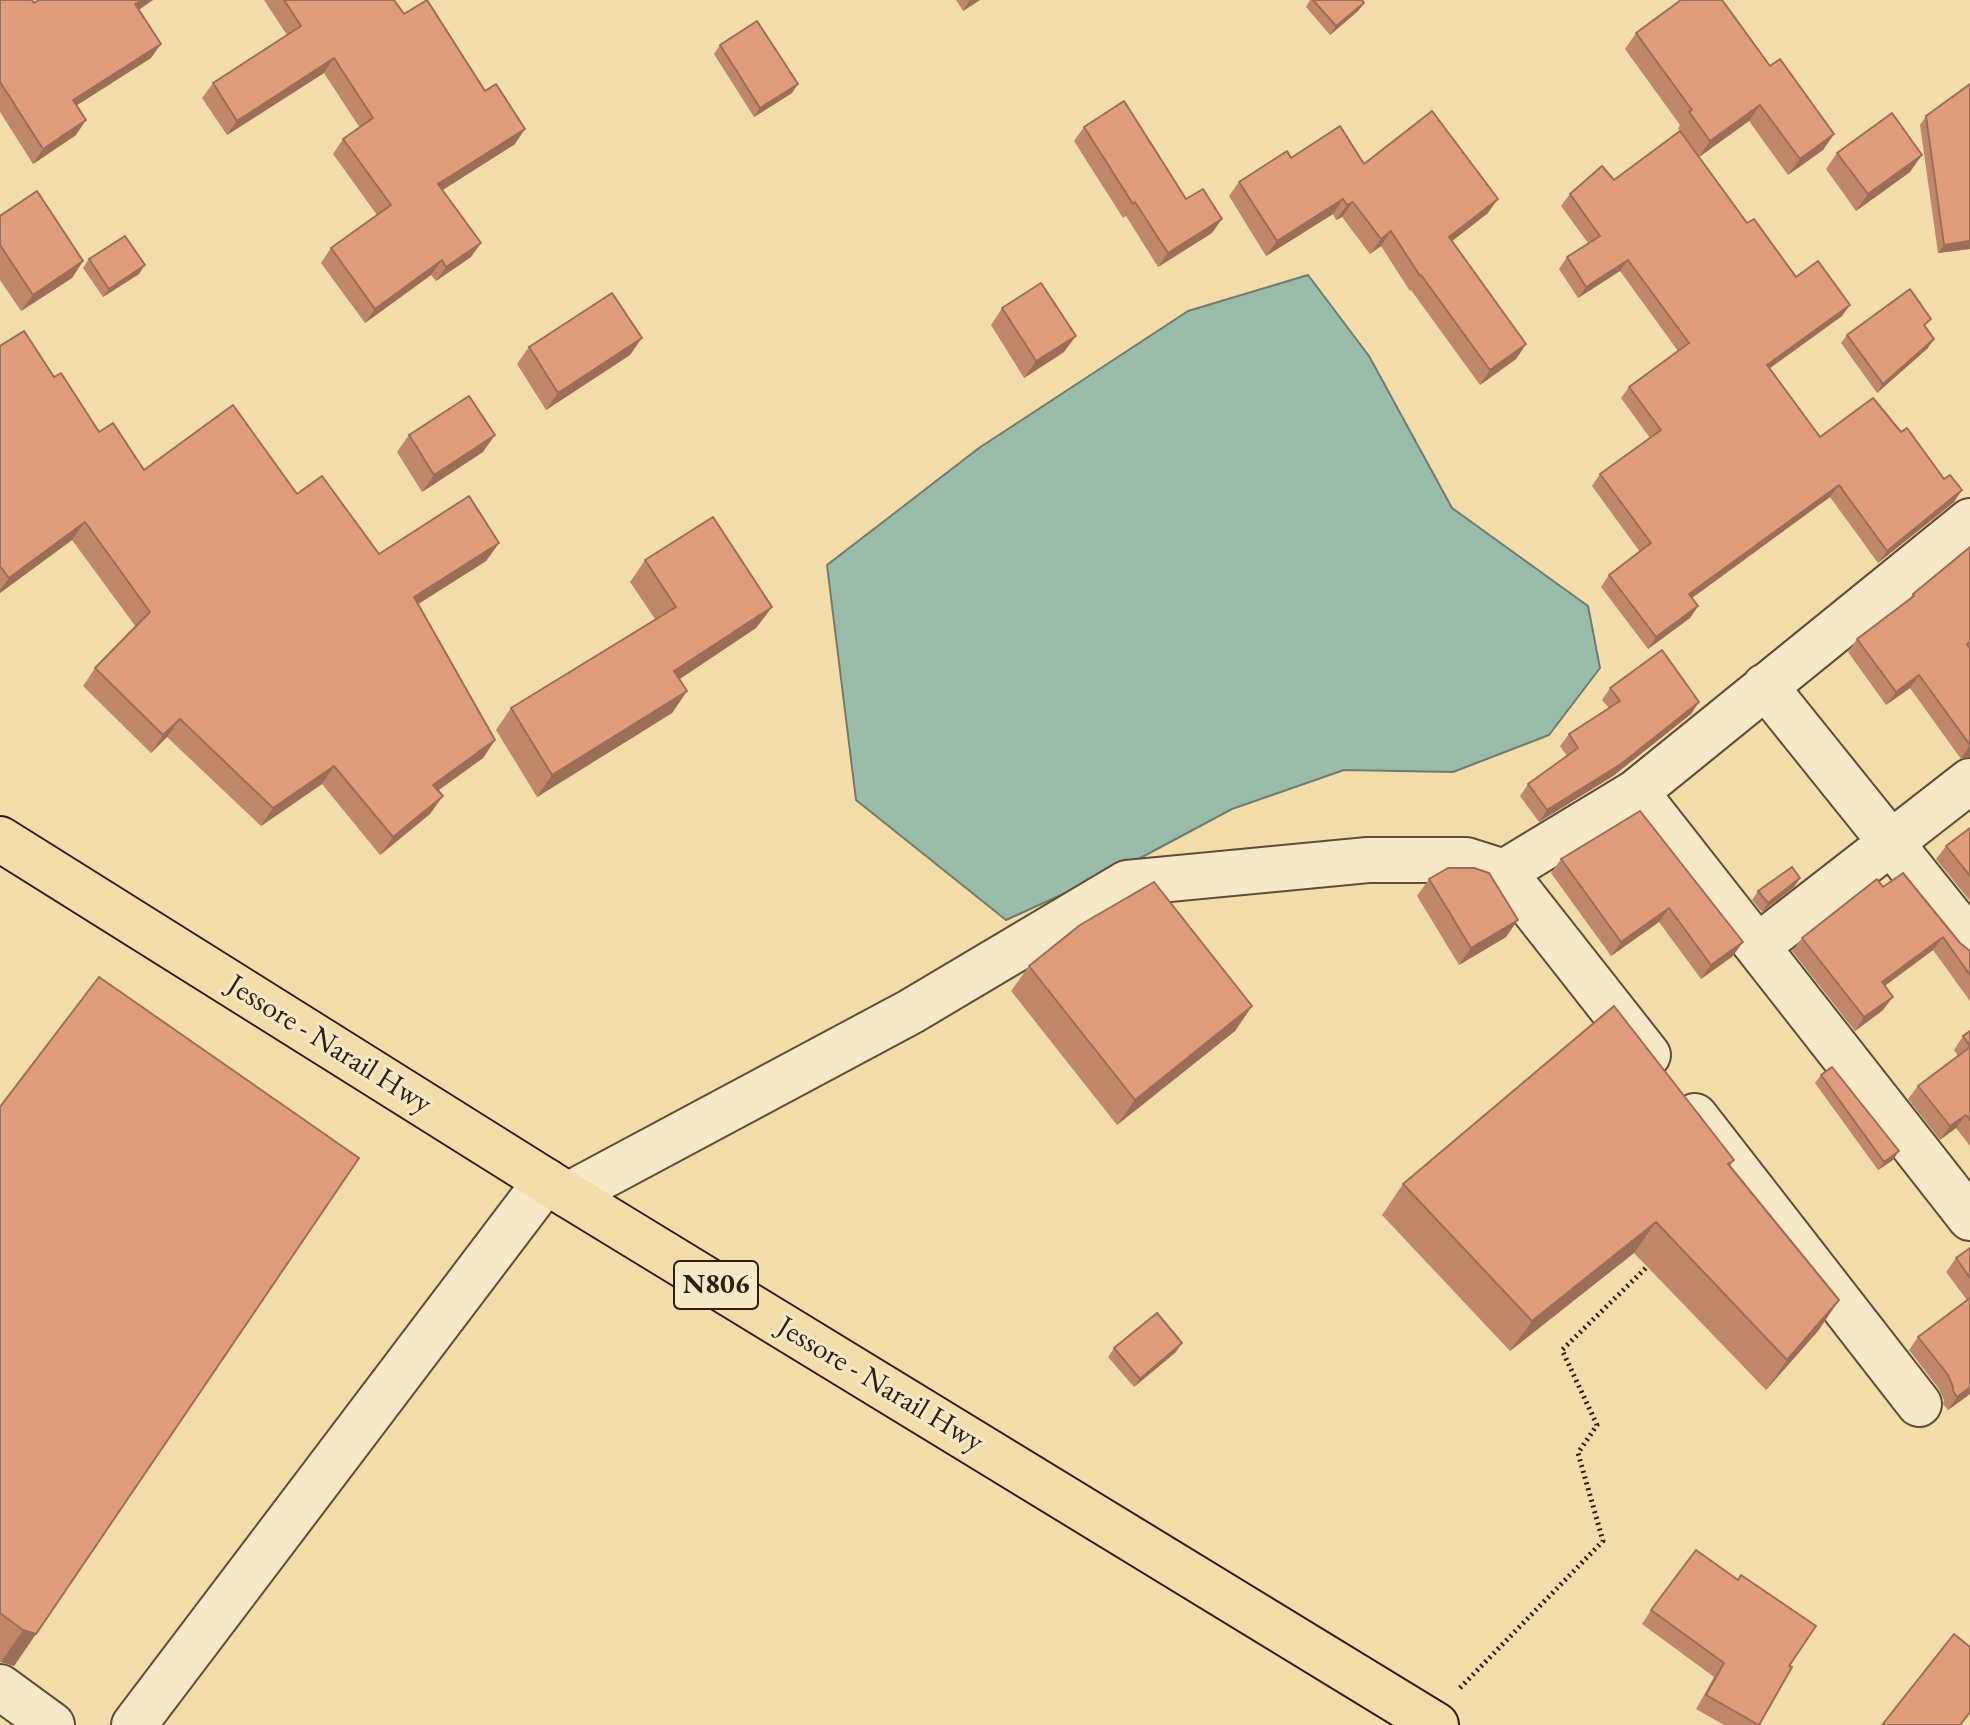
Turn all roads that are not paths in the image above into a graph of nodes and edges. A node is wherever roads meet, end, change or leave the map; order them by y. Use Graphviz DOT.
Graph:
graph roads {
  1 [pos="1970,521"];
  2 [pos="1765,686"];
  3 [pos="1970,781"];
  4 [pos="1636,792"];
  5 [pos="0,839"];
  6 [pos="1890,843"];
  7 [pos="1504,872"];
  8 [pos="1967,932"];
  9 [pos="1758,946"];
  10 [pos="557,1188"];
  11 [pos="1970,1218"];
  12 [pos="1919,1404"];
  13 [pos="0,1687"];
  14 [pos="1432,1723"];
  15 [pos="52,1725"];
  16 [pos="134,1725"];
  1 -- 2 [label="street"];
  2 -- 4 [label="street"];
  2 -- 6 [label="street"];
  3 -- 6 [label="street"];
  4 -- 7 [label="street"];
  4 -- 9 [label="street"];
  5 -- 10 [label="highway, Jessore - Narail Hwy / N806"];
  6 -- 8 [label="street"];
  6 -- 9 [label="street"];
  7 -- 10 [label="street"];
  7 -- 12 [label="street"];
  9 -- 11 [label="street"];
  10 -- 14 [label="highway, Jessore - Narail Hwy / N806"];
  10 -- 16 [label="street"];
  13 -- 15 [label="street"];
}
